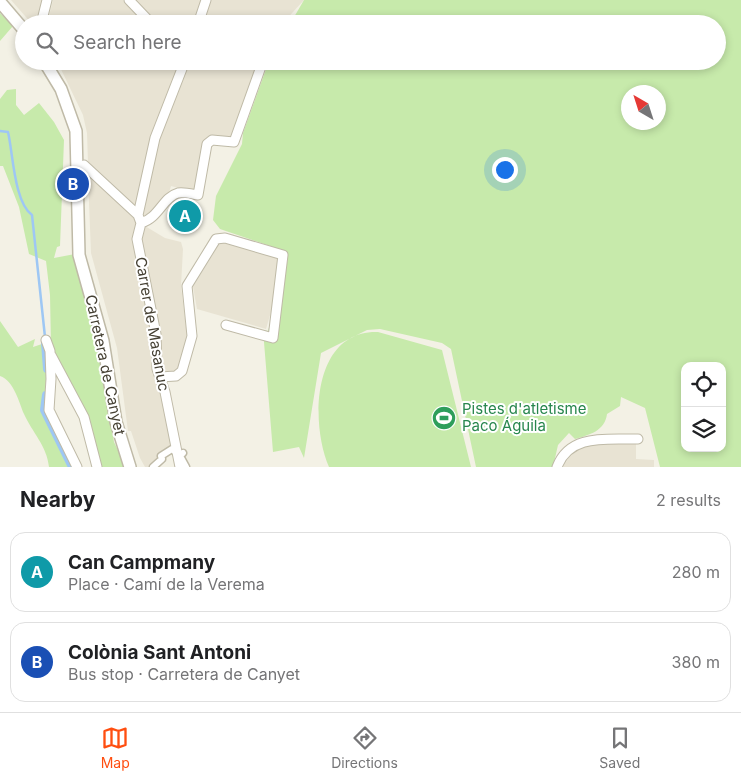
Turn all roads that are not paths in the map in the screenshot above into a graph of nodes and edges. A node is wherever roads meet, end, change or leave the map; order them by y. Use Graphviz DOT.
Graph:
graph roads {
  1 [pos="7,0"];
  2 [pos="47,0"];
  3 [pos="129,0"];
  4 [pos="206,0"];
  5 [pos="0,1"];
  6 [pos="15,15"];
  7 [pos="20,15"];
  8 [pos="44,15"];
  9 [pos="143,15"];
  10 [pos="201,15"];
  11 [pos="15,19"];
  12 [pos="51,70"];
  13 [pos="53,70"];
  14 [pos="181,70"];
  15 [pos="261,70"];
  16 [pos="76,131"];
  17 [pos="84,165"];
  18 [pos="139,219"];
  19 [pos="226,325"];
  20 [pos="46,340"];
  21 [pos="50,351"];
  22 [pos="160,378"];
  23 [pos="638,439"];
  24 [pos="179,455"];
  25 [pos="77,467"];
  26 [pos="97,467"];
  27 [pos="130,467"];
  28 [pos="136,467"];
  29 [pos="153,467"];
  30 [pos="180,467"];
  31 [pos="186,467"];
  32 [pos="557,467"];
  1 -- 7 [label="street"];
  2 -- 8 [label="street"];
  3 -- 9 [label="street"];
  4 -- 10 [label="street"];
  5 -- 6 [label="street"];
  5 -- 11 [label="street"];
  12 -- 16 [label="street, Carretera de Canyet"];
  13 -- 17 [label="street, Carretera de Canyet"];
  14 -- 18 [label="street, Carrer de Masanuc"];
  15 -- 18 [label="street"];
  16 -- 17 [label="street"];
  16 -- 27 [label="street, Carretera de Canyet"];
  17 -- 18 [label="street"];
  17 -- 28 [label="street, Carretera de Canyet"];
  18 -- 22 [label="street, Carrer de Masanuc"];
  19 -- 22 [label="street"];
  20 -- 21 [label="street"];
  21 -- 25 [label="street"];
  21 -- 26 [label="street"];
  22 -- 24 [label="street, Carrer de Masanuc"];
  23 -- 32 [label="street"];
  24 -- 29 [label="street"];
  24 -- 30 [label="street, Carrer de Masanuc"];
  24 -- 31 [label="street"];
}
